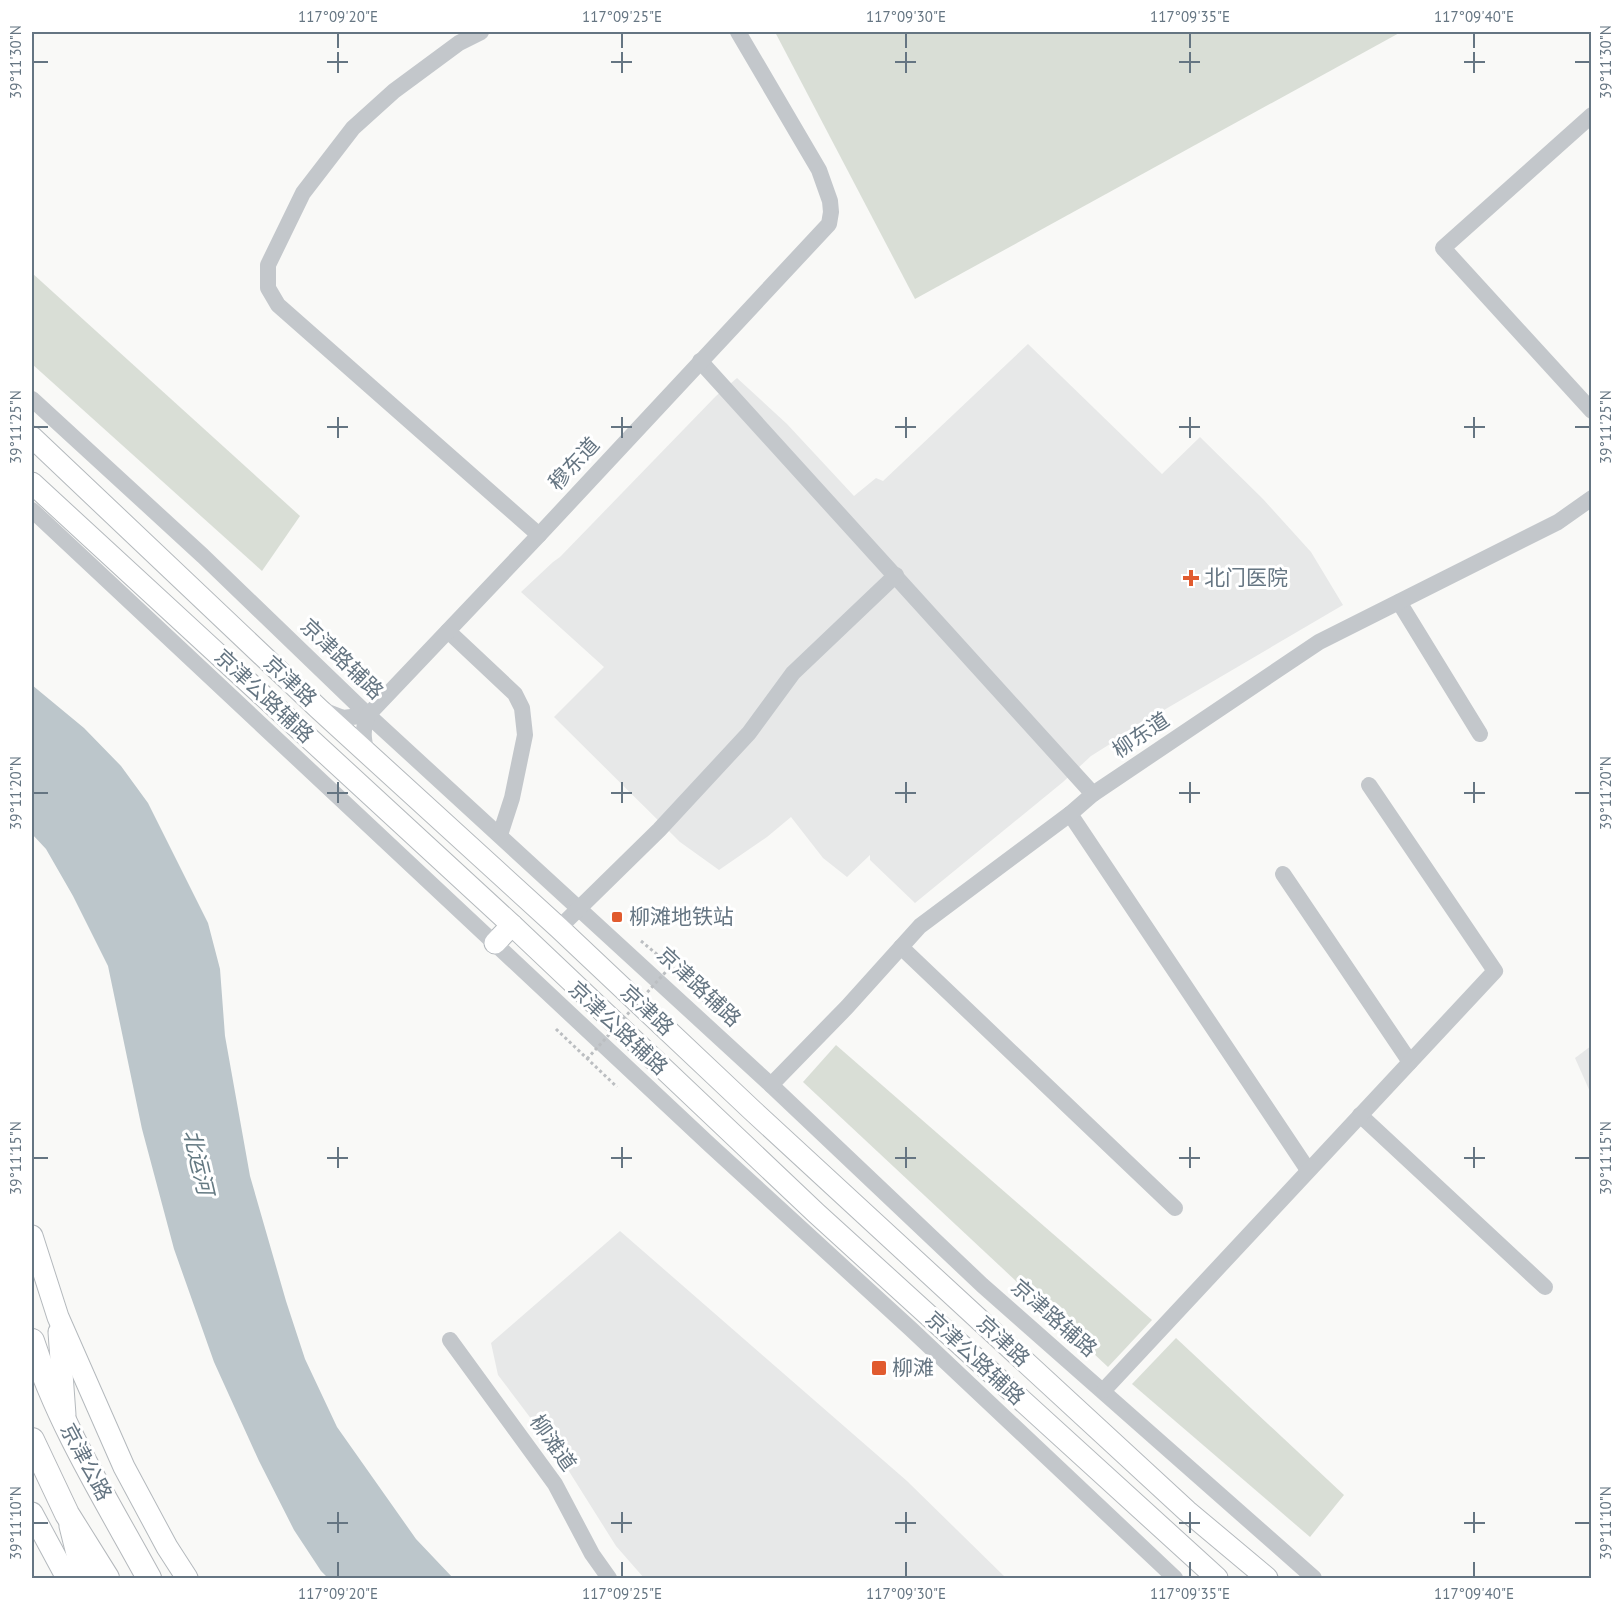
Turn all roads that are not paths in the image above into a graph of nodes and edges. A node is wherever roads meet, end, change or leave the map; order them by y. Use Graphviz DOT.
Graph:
graph roads {
  1 [pos="481,32"];
  2 [pos="741,34"];
  3 [pos="1592,116"];
  4 [pos="700,361"];
  5 [pos="32,399"];
  6 [pos="1592,411"];
  7 [pos="32,437"];
  8 [pos="32,483"];
  9 [pos="1592,498"];
  10 [pos="32,510"];
  11 [pos="539,535"];
  12 [pos="896,575"];
  13 [pos="1399,602"];
  14 [pos="448,631"];
  15 [pos="319,709"];
  16 [pos="368,716"];
  17 [pos="1480,734"];
  18 [pos="367,753"];
  19 [pos="1370,785"];
  20 [pos="1093,794"];
  21 [pos="1070,814"];
  22 [pos="500,835"];
  23 [pos="1283,874"];
  24 [pos="569,919"];
  25 [pos="512,925"];
  26 [pos="495,943"];
  27 [pos="901,947"];
  28 [pos="1410,1062"];
  29 [pos="771,1085"];
  30 [pos="1360,1115"];
  31 [pos="1308,1170"];
  32 [pos="1175,1208"];
  33 [pos="32,1236"];
  34 [pos="1545,1287"];
  35 [pos="58,1317"];
  36 [pos="450,1340"];
  37 [pos="32,1341"];
  38 [pos="1104,1390"];
  39 [pos="65,1424"];
  40 [pos="32,1440"];
  41 [pos="32,1513"];
  42 [pos="67,1514"];
  43 [pos="67,1578"];
  44 [pos="83,1578"];
  45 [pos="107,1578"];
  46 [pos="149,1578"];
  47 [pos="187,1578"];
  48 [pos="609,1578"];
  49 [pos="1175,1578"];
  50 [pos="1217,1578"];
  51 [pos="1267,1578"];
  52 [pos="1314,1578"];
  1 -- 11 [label="street"];
  2 -- 4 [label="street, 穆东道"];
  3 -- 6 [label="street"];
  4 -- 11 [label="street, 穆东道"];
  4 -- 12 [label="street"];
  5 -- 16 [label="street, 京津路辅路"];
  7 -- 15 [label="main road, 京津路"];
  8 -- 25 [label="main road, 京津路"];
  9 -- 13 [label="street, 柳东道"];
  10 -- 26 [label="street, 京津公路辅路"];
  11 -- 14 [label="street, 穆东道"];
  12 -- 20 [label="street"];
  12 -- 24 [label="street"];
  13 -- 17 [label="street"];
  13 -- 20 [label="street, 柳东道"];
  14 -- 16 [label="street, 穆东道"];
  14 -- 22 [label="street"];
  15 -- 16 [label="street"];
  15 -- 18 [label="main road, 京津路"];
  16 -- 18 [label="street"];
  16 -- 22 [label="street, 京津路辅路"];
  18 -- 24 [label="main road, 京津路"];
  19 -- 28 [label="street"];
  20 -- 21 [label="street, 柳东道"];
  21 -- 27 [label="street, 柳东道"];
  21 -- 31 [label="street"];
  22 -- 24 [label="street, 京津路辅路"];
  23 -- 28 [label="street"];
  24 -- 29 [label="street, 京津路辅路"];
  24 -- 51 [label="main road, 京津路"];
  25 -- 26 [label="main road"];
  25 -- 50 [label="main road, 京津路"];
  26 -- 49 [label="street, 京津公路辅路"];
  27 -- 29 [label="street, 柳东道"];
  27 -- 32 [label="street"];
  28 -- 30 [label="street"];
  29 -- 38 [label="street, 京津路辅路"];
  30 -- 31 [label="street"];
  30 -- 34 [label="street"];
  31 -- 38 [label="street"];
  33 -- 35 [label="main road"];
  35 -- 39 [label="main road"];
  35 -- 47 [label="main road"];
  36 -- 48 [label="street, 柳滩道"];
  37 -- 39 [label="highway, 京津公路"];
  38 -- 52 [label="street, 京津路辅路"];
  39 -- 46 [label="highway, 京津公路"];
  40 -- 42 [label="highway, 京津公路"];
  41 -- 43 [label="main road"];
  42 -- 44 [label="main road"];
  42 -- 45 [label="highway, 京津公路"];
}
